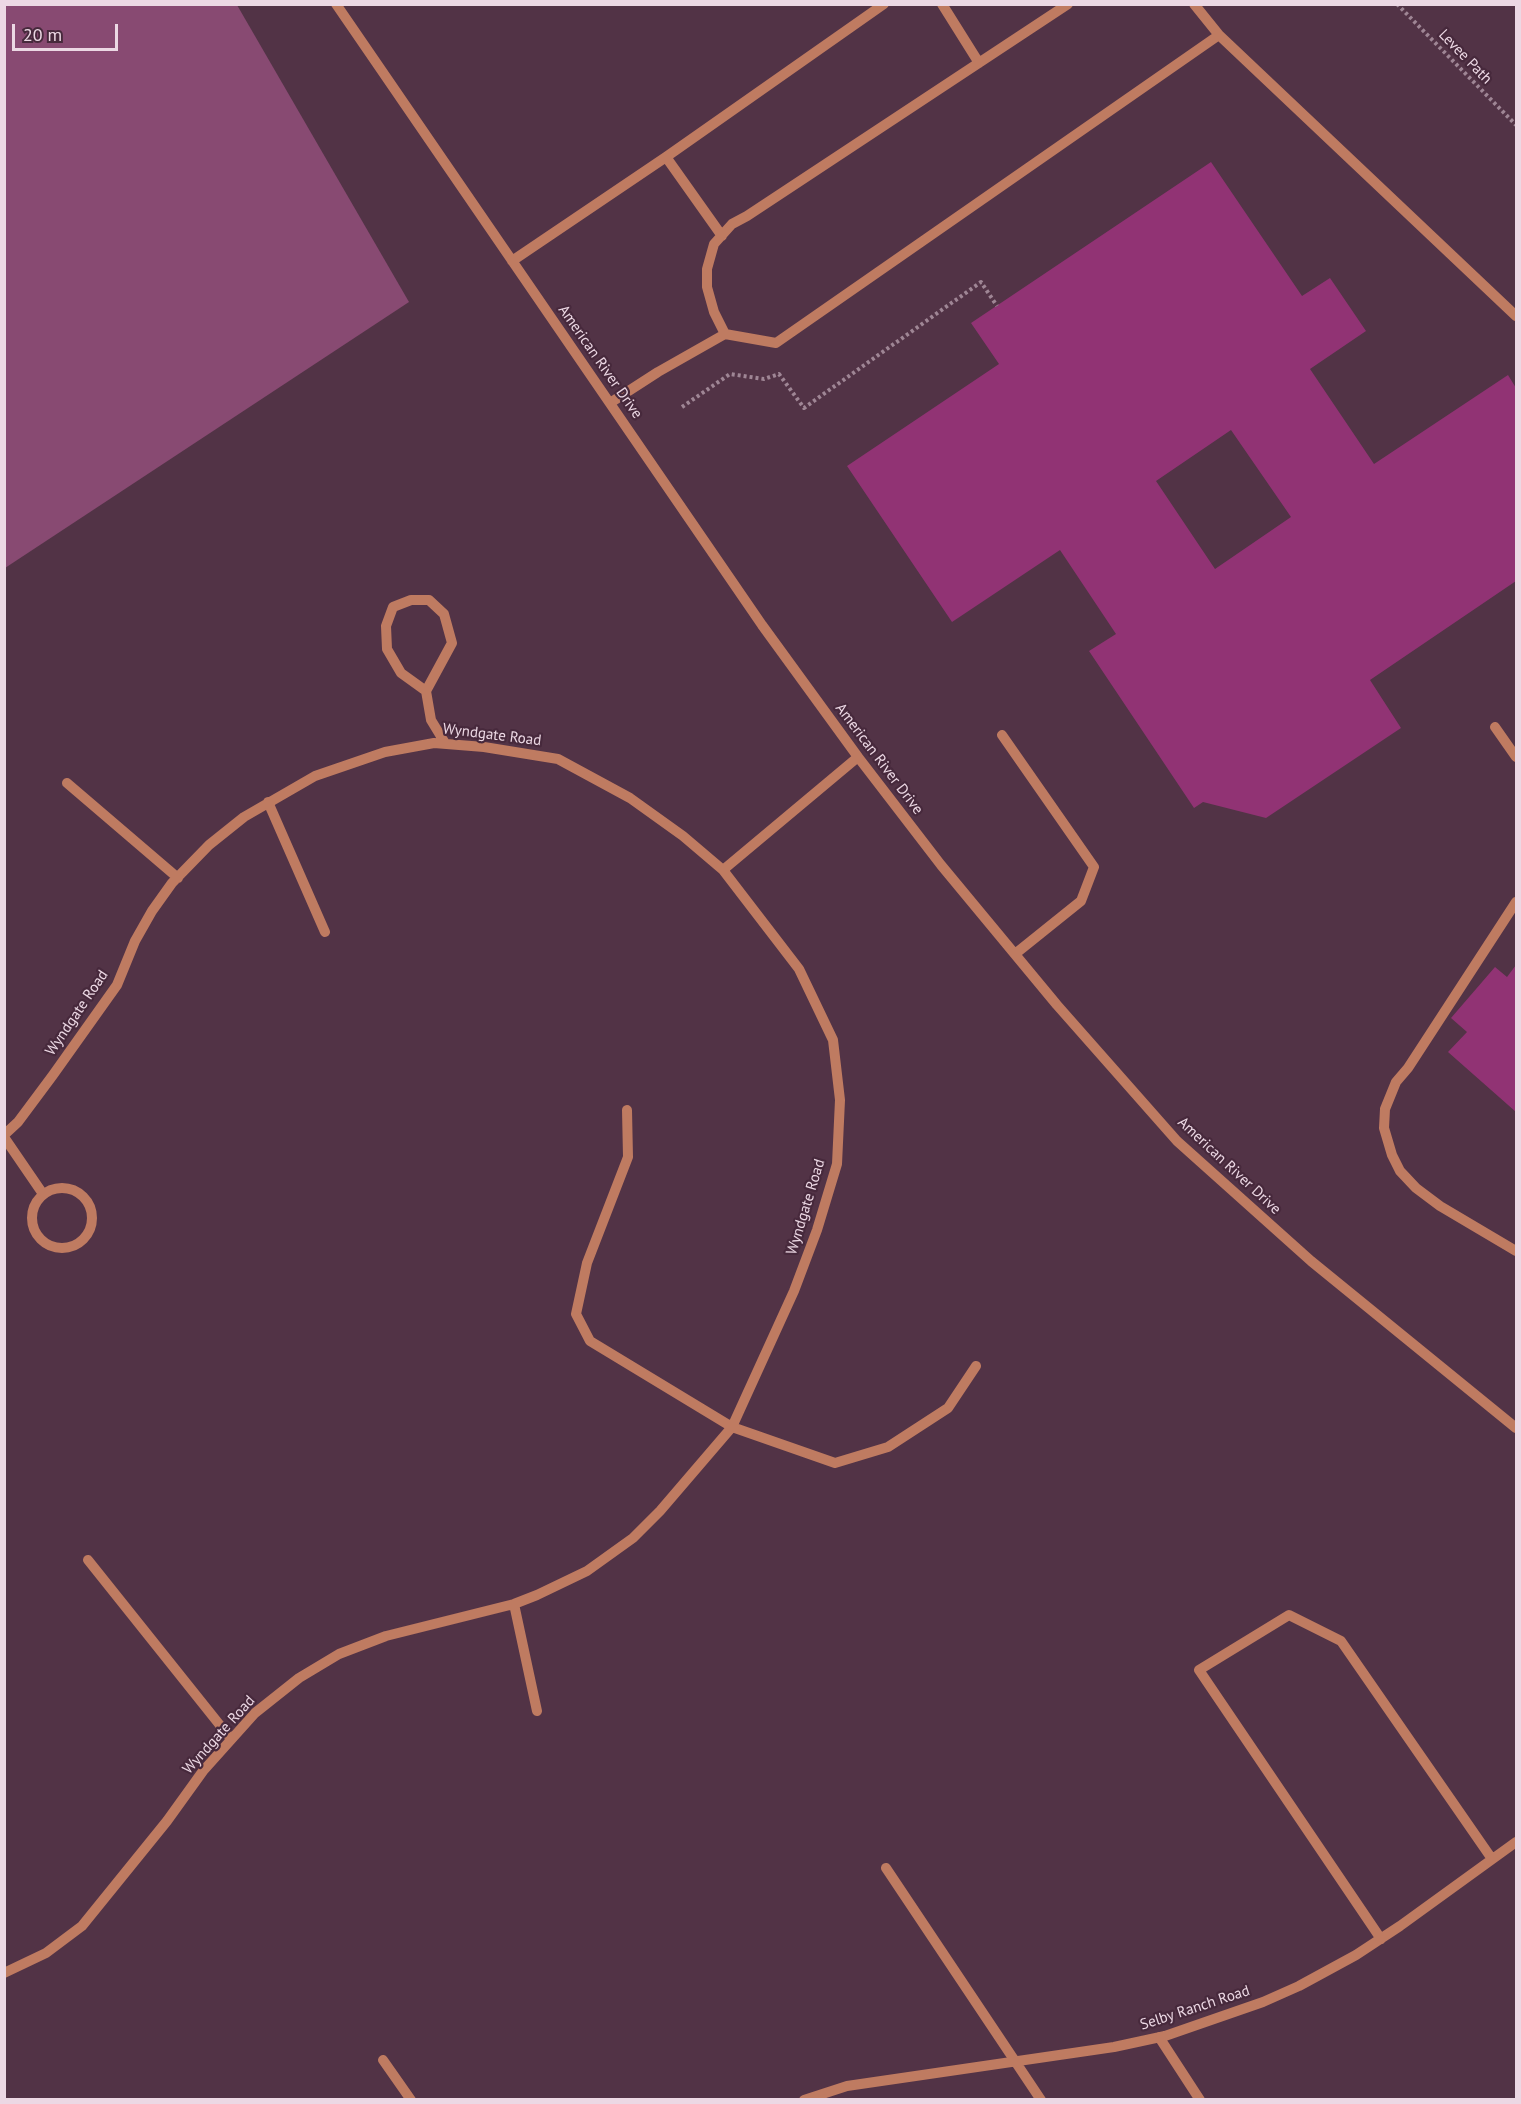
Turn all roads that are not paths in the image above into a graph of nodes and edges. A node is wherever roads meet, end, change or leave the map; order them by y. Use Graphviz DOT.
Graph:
graph roads {
  1 [pos="336,4"];
  2 [pos="884,4"];
  3 [pos="942,4"];
  4 [pos="1068,4"];
  5 [pos="1194,4"];
  6 [pos="1219,35"];
  7 [pos="979,63"];
  8 [pos="666,157"];
  9 [pos="722,236"];
  10 [pos="512,261"];
  11 [pos="1516,315"];
  12 [pos="725,334"];
  13 [pos="610,404"];
  14 [pos="426,691"];
  15 [pos="1495,727"];
  16 [pos="1002,735"];
  17 [pos="446,743"];
  18 [pos="858,757"];
  19 [pos="1516,757"];
  20 [pos="67,783"];
  21 [pos="268,802"];
  22 [pos="723,870"];
  23 [pos="178,878"];
  24 [pos="1516,902"];
  25 [pos="325,932"];
  26 [pos="1015,954"];
  27 [pos="627,1110"];
  28 [pos="4,1136"];
  29 [pos="43,1194"];
  30 [pos="1516,1251"];
  31 [pos="976,1366"];
  32 [pos="732,1427"];
  33 [pos="1516,1428"];
  34 [pos="88,1560"];
  35 [pos="514,1604"];
  36 [pos="537,1711"];
  37 [pos="231,1739"];
  38 [pos="1516,1842"];
  39 [pos="1492,1859"];
  40 [pos="886,1868"];
  41 [pos="1381,1939"];
  42 [pos="4,1974"];
  43 [pos="1159,2037"];
  44 [pos="383,2060"];
  45 [pos="1017,2062"];
  46 [pos="411,2100"];
  47 [pos="804,2100"];
  48 [pos="1041,2100"];
  49 [pos="1200,2100"];
  1 -- 10 [label="street, American River Drive"];
  2 -- 8 [label="street"];
  3 -- 7 [label="street"];
  4 -- 7 [label="street"];
  5 -- 6 [label="street"];
  6 -- 11 [label="street"];
  6 -- 12 [label="street"];
  7 -- 9 [label="street"];
  8 -- 9 [label="street"];
  8 -- 10 [label="street"];
  9 -- 12 [label="street"];
  10 -- 13 [label="street, American River Drive"];
  12 -- 13 [label="street"];
  13 -- 18 [label="street, American River Drive"];
  14 -- 14 [label="street"];
  14 -- 17 [label="street"];
  15 -- 19 [label="street"];
  16 -- 26 [label="street"];
  17 -- 21 [label="street, Wyndgate Road"];
  17 -- 22 [label="street, Wyndgate Road"];
  18 -- 22 [label="street"];
  18 -- 26 [label="street, American River Drive"];
  20 -- 23 [label="street"];
  21 -- 23 [label="street, Wyndgate Road"];
  21 -- 25 [label="street"];
  22 -- 32 [label="street, Wyndgate Road"];
  23 -- 28 [label="street, Wyndgate Road"];
  24 -- 30 [label="street"];
  26 -- 33 [label="street, American River Drive"];
  27 -- 32 [label="street"];
  28 -- 29 [label="street"];
  29 -- 29 [label="street"];
  31 -- 32 [label="street"];
  32 -- 35 [label="street, Wyndgate Road"];
  34 -- 37 [label="street"];
  35 -- 36 [label="street"];
  35 -- 37 [label="street, Wyndgate Road"];
  37 -- 42 [label="street, Wyndgate Road"];
  38 -- 39 [label="street, Selby Ranch Road"];
  39 -- 41 [label="street, Selby Ranch Road"];
  39 -- 41 [label="street"];
  40 -- 45 [label="street"];
  41 -- 43 [label="street, Selby Ranch Road"];
  43 -- 45 [label="street, Selby Ranch Road"];
  43 -- 49 [label="street"];
  44 -- 46 [label="street"];
  45 -- 47 [label="street, Selby Ranch Road"];
  45 -- 48 [label="street"];
}
